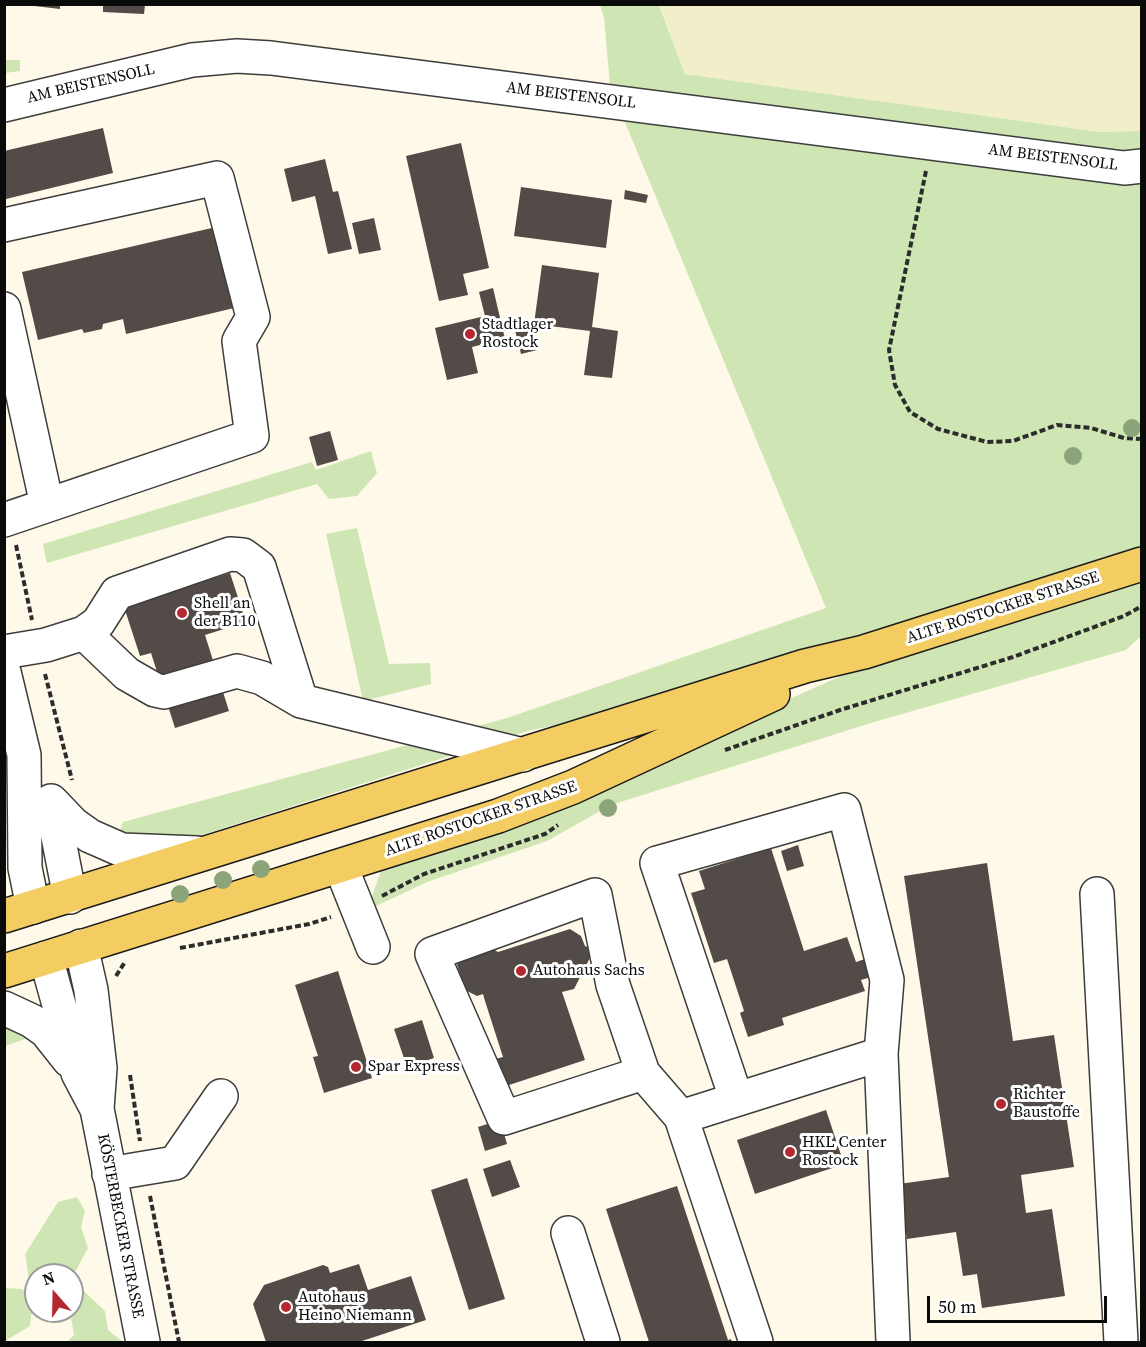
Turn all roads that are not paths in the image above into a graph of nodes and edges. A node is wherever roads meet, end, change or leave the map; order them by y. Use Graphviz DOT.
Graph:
graph roads {
  1 [pos="4,105"];
  2 [pos="1142,166"];
  3 [pos="4,225"];
  4 [pos="4,309"];
  5 [pos="47,505"];
  6 [pos="7,519"];
  7 [pos="1142,564"];
  8 [pos="84,633"];
  9 [pos="4,652"];
  10 [pos="864,652"];
  11 [pos="4,672"];
  12 [pos="302,701"];
  13 [pos="24,755"];
  14 [pos="523,755"];
  15 [pos="63,793"];
  16 [pos="210,853"];
  17 [pos="341,867"];
  18 [pos="1097,894"];
  19 [pos="70,897"];
  20 [pos="19,912"];
  21 [pos="81,946"];
  22 [pos="373,947"];
  23 [pos="46,958"];
  24 [pos="4,971"];
  25 [pos="4,1008"];
  26 [pos="881,1054"];
  27 [pos="642,1072"];
  28 [pos="78,1073"];
  29 [pos="221,1096"];
  30 [pos="736,1098"];
  31 [pos="97,1109"];
  32 [pos="681,1117"];
  33 [pos="110,1174"];
  34 [pos="568,1233"];
  35 [pos="143,1342"];
  36 [pos="603,1342"];
  37 [pos="756,1342"];
  38 [pos="893,1342"];
  39 [pos="1121,1342"];
  1 -- 2 [label="street, AM BEISTENSOLL"];
  3 -- 5 [label="street"];
  4 -- 5 [label="street"];
  5 -- 6 [label="street"];
  7 -- 10 [label="main road, ALTE ROSTOCKER STRASSE"];
  8 -- 9 [label="street"];
  8 -- 12 [label="street"];
  8 -- 12 [label="street"];
  10 -- 14 [label="main road, ALTE ROSTOCKER STRASSE"];
  10 -- 17 [label="main road, ALTE ROSTOCKER STRASSE"];
  11 -- 13 [label="street"];
  12 -- 14 [label="street"];
  13 -- 15 [label="street"];
  13 -- 20 [label="street"];
  14 -- 16 [label="main road, ALTE ROSTOCKER STRASSE"];
  15 -- 16 [label="street"];
  15 -- 19 [label="street"];
  16 -- 19 [label="main road, ALTE ROSTOCKER STRASSE"];
  17 -- 21 [label="main road, ALTE ROSTOCKER STRASSE"];
  17 -- 22 [label="street"];
  18 -- 39 [label="street"];
  19 -- 20 [label="main road, ALTE ROSTOCKER STRASSE"];
  19 -- 21 [label="main road"];
  20 -- 23 [label="main road"];
  21 -- 23 [label="main road, ALTE ROSTOCKER STRASSE"];
  21 -- 31 [label="street, KÖSTERBECKER STRASSE"];
  23 -- 24 [label="main road, ALTE ROSTOCKER STRASSE"];
  23 -- 28 [label="street, KÖSTERBECKER STRASSE"];
  25 -- 28 [label="street, KÖSTERBECKER STRASSE"];
  26 -- 30 [label="street"];
  26 -- 30 [label="street"];
  26 -- 38 [label="street"];
  27 -- 27 [label="street"];
  27 -- 32 [label="street"];
  28 -- 31 [label="street, KÖSTERBECKER STRASSE"];
  29 -- 33 [label="street"];
  30 -- 32 [label="street"];
  31 -- 33 [label="street, KÖSTERBECKER STRASSE"];
  32 -- 37 [label="street"];
  33 -- 35 [label="street, KÖSTERBECKER STRASSE"];
  34 -- 36 [label="street"];
}
